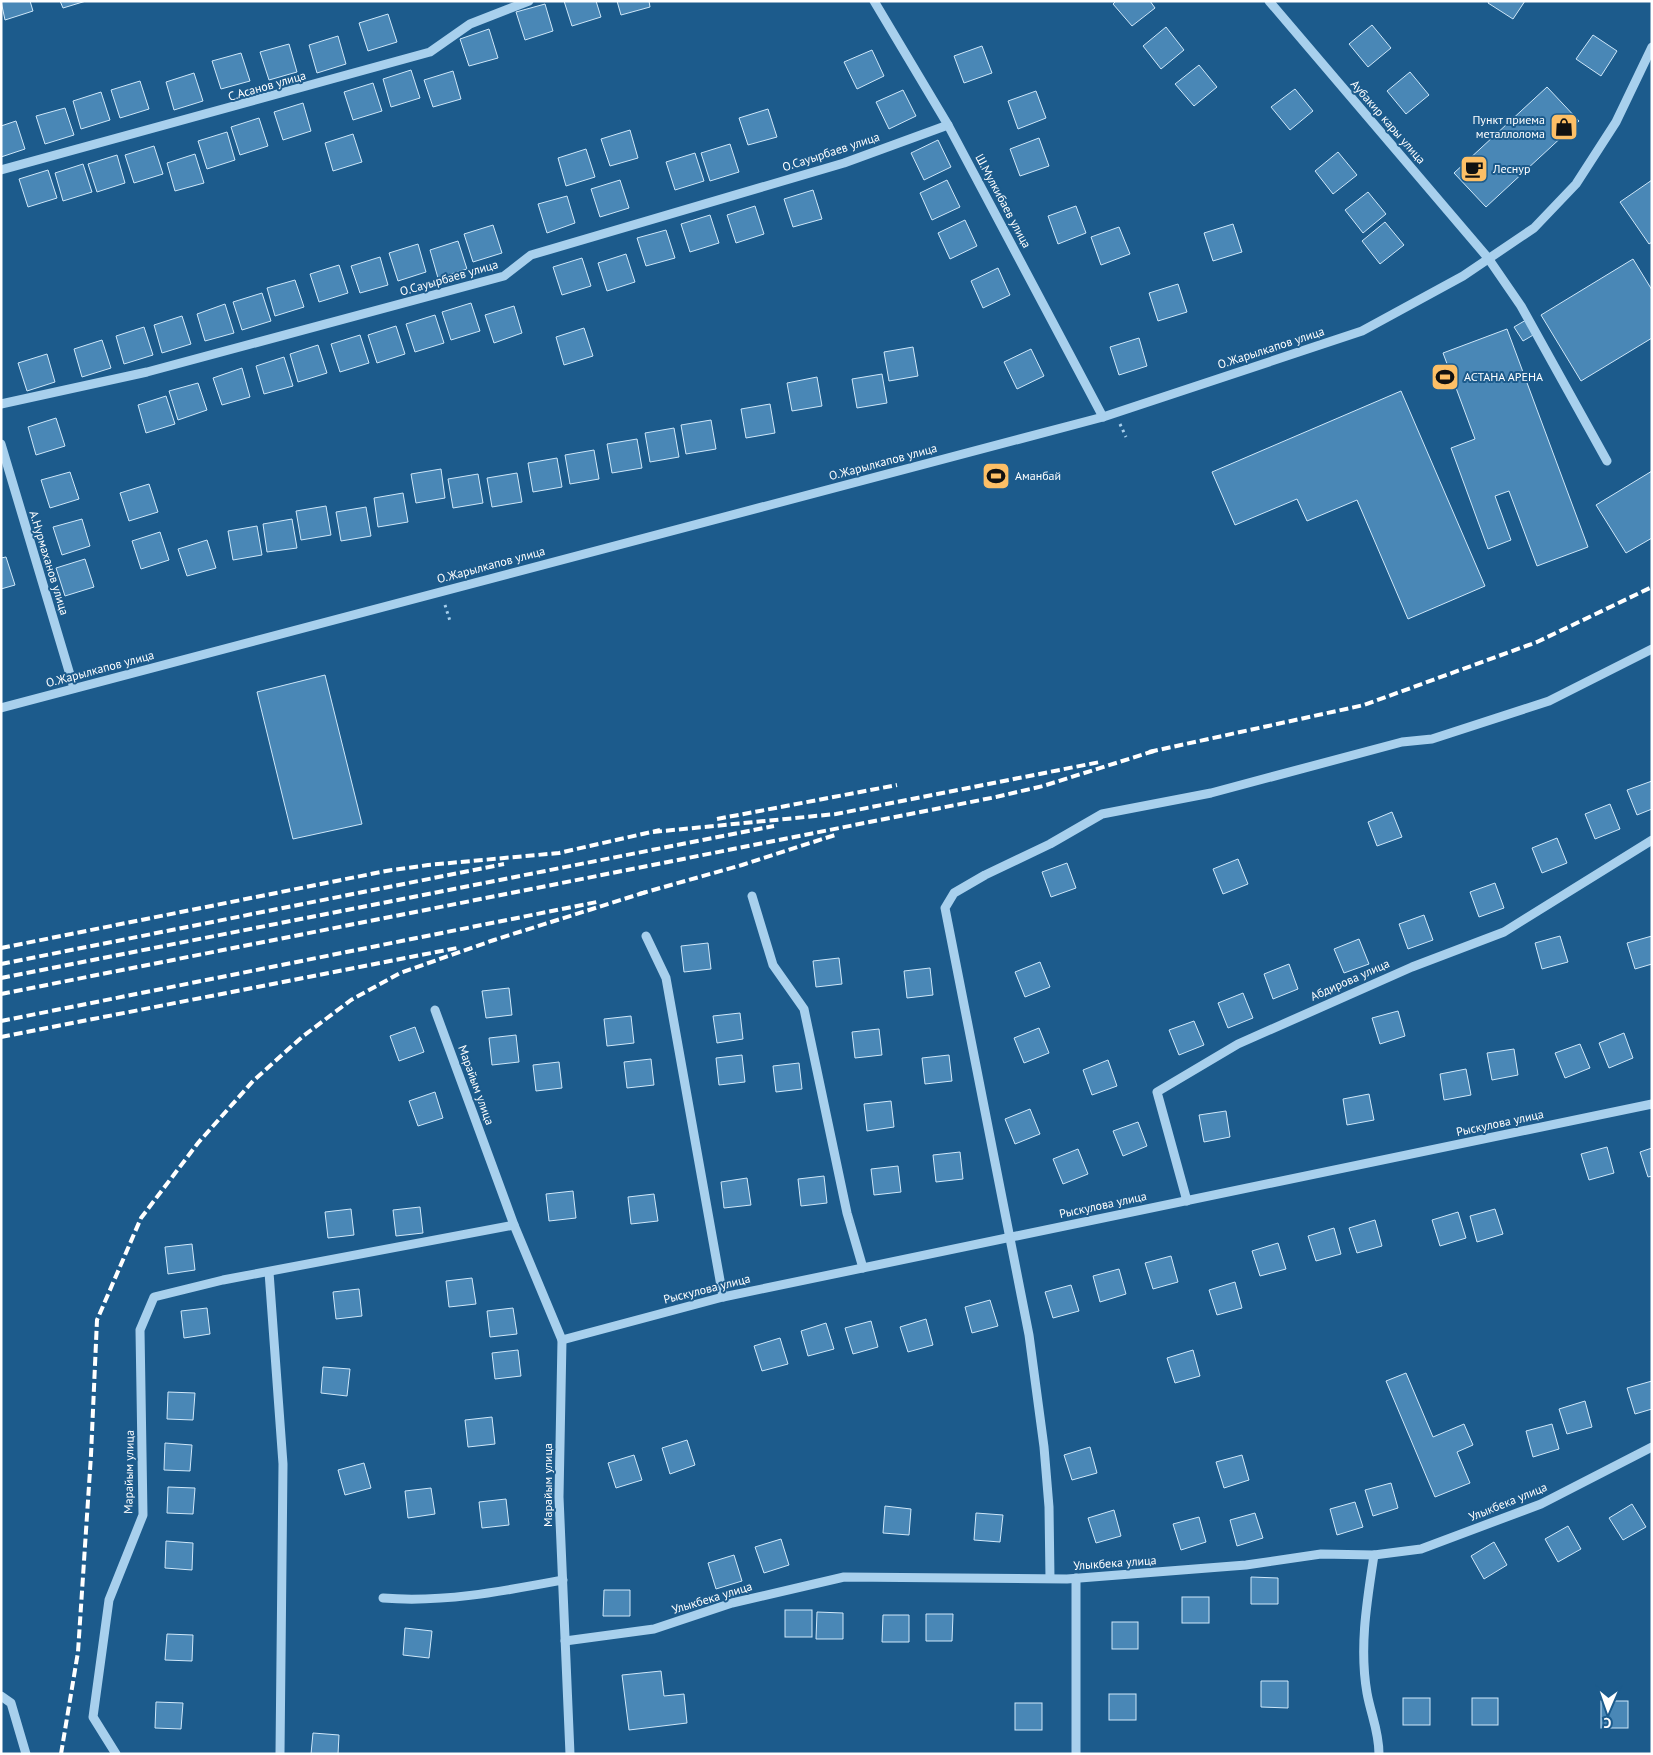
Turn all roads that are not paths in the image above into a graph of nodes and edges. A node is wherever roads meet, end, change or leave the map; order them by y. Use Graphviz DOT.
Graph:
graph roads {
  1 [pos="529,1"];
  2 [pos="874,1"];
  3 [pos="1268,1"];
  4 [pos="1652,47"];
  5 [pos="948,125"];
  6 [pos="1,170"];
  7 [pos="1488,258"];
  8 [pos="1,404"];
  9 [pos="1103,417"];
  10 [pos="1,444"];
  11 [pos="1607,461"];
  12 [pos="1650,650"];
  13 [pos="74,688"];
  14 [pos="1,708"];
  15 [pos="1652,840"];
  16 [pos="752,896"];
  17 [pos="646,936"];
  18 [pos="434,1010"];
  19 [pos="1652,1104"];
  20 [pos="1187,1201"];
  21 [pos="514,1225"];
  22 [pos="1011,1237"];
  23 [pos="863,1268"];
  24 [pos="269,1272"];
  25 [pos="723,1297"];
  26 [pos="562,1340"];
  27 [pos="1652,1447"];
  28 [pos="1374,1555"];
  29 [pos="1050,1578"];
  30 [pos="1076,1578"];
  31 [pos="563,1580"];
  32 [pos="383,1598"];
  33 [pos="565,1641"];
  34 [pos="1,1696"];
  35 [pos="26,1754"];
  36 [pos="116,1754"];
  37 [pos="280,1754"];
  38 [pos="570,1754"];
  39 [pos="1076,1754"];
  40 [pos="1379,1754"];
  1 -- 6 [label="street, С.Асанов улица"];
  2 -- 5 [label="street, Ш.Мулкибаев улица"];
  3 -- 7 [label="street, Аубакир кары улица"];
  4 -- 7 [label="street, О.Жарылкапов улица"];
  5 -- 8 [label="street, О.Сауырбаев улица"];
  5 -- 9 [label="street, Ш.Мулкибаев улица"];
  7 -- 9 [label="street, О.Жарылкапов улица"];
  7 -- 11 [label="street, Аубакир кары улица"];
  9 -- 13 [label="street, О.Жарылкапов улица"];
  10 -- 13 [label="street, А.Нурмаханов улица"];
  12 -- 22 [label="street"];
  13 -- 14 [label="street, О.Жарылкапов улица"];
  15 -- 20 [label="street, Абдирова улица"];
  16 -- 23 [label="street"];
  17 -- 25 [label="street"];
  18 -- 21 [label="street, Марайым улица"];
  19 -- 20 [label="street, Рыскулова улица"];
  20 -- 22 [label="street, Рыскулова улица"];
  21 -- 24 [label="street, Марайым улица"];
  21 -- 26 [label="street, Марайым улица"];
  22 -- 23 [label="street, Рыскулова улица"];
  22 -- 29 [label="street"];
  23 -- 25 [label="street, Рыскулова улица"];
  24 -- 36 [label="street, Марайым улица"];
  24 -- 37 [label="street"];
  25 -- 26 [label="street, Рыскулова улица"];
  26 -- 31 [label="street, Марайым улица"];
  27 -- 28 [label="street, Улыкбека улица"];
  28 -- 30 [label="street, Улыкбека улица"];
  28 -- 40 [label="street"];
  29 -- 30 [label="street, Улыкбека улица"];
  29 -- 33 [label="street, Улыкбека улица"];
  30 -- 39 [label="street"];
  31 -- 32 [label="street"];
  31 -- 33 [label="street, Марайым улица"];
  33 -- 38 [label="street, Марайым улица"];
  34 -- 35 [label="street"];
}
